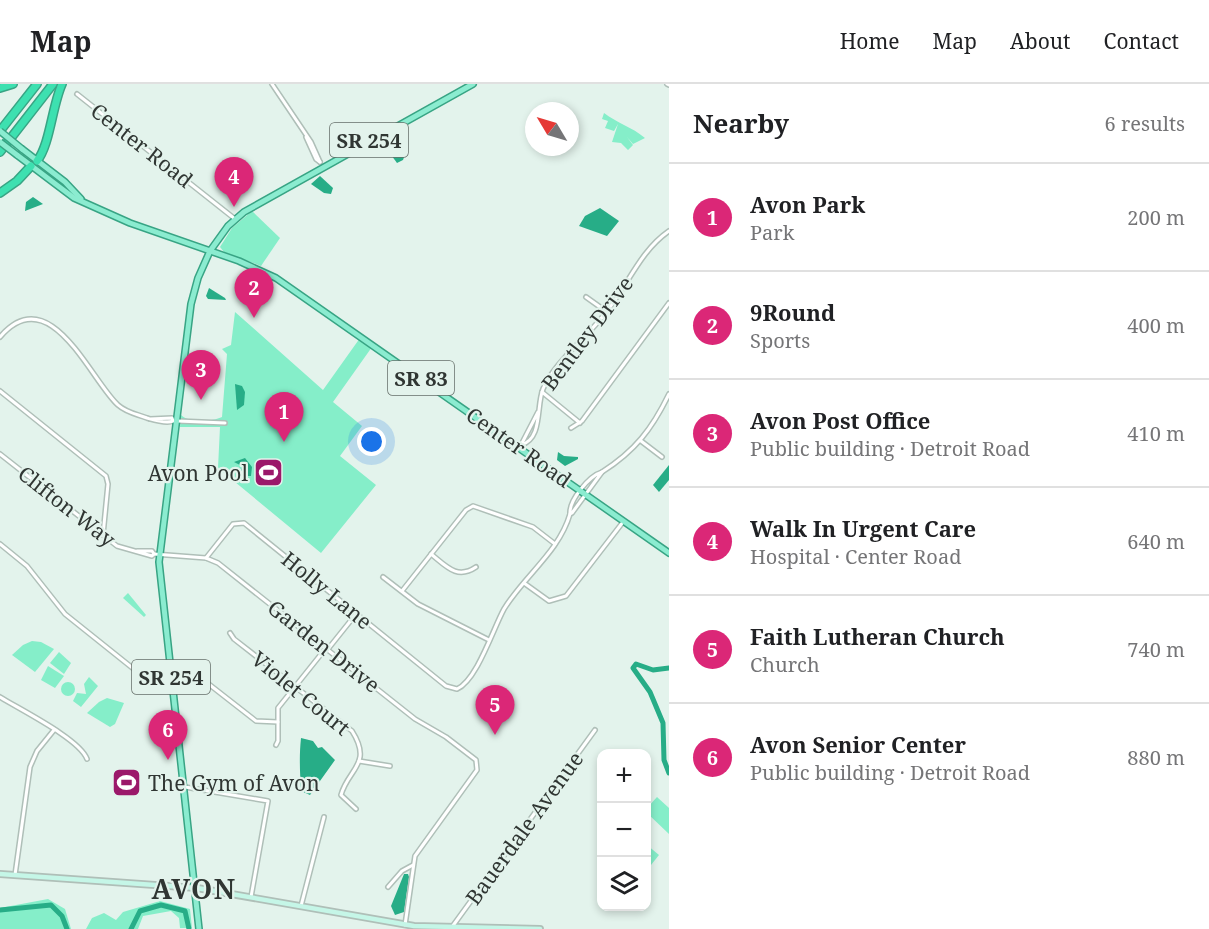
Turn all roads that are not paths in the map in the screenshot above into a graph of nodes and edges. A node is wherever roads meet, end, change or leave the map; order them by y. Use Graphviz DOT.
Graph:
graph roads {
  1 [pos="13,84"];
  2 [pos="37,84"];
  3 [pos="53,84"];
  4 [pos="62,84"];
  5 [pos="272,84"];
  6 [pos="473,84"];
  7 [pos="0,88"];
  8 [pos="77,94"];
  9 [pos="0,131"];
  10 [pos="0,142"];
  11 [pos="0,152"];
  12 [pos="34,163"];
  13 [pos="322,164"];
  14 [pos="0,193"];
  15 [pos="235,219"];
  16 [pos="669,231"];
  17 [pos="210,251"];
  18 [pos="586,297"];
  19 [pos="669,303"];
  20 [pos="607,312"];
  21 [pos="0,337"];
  22 [pos="0,391"];
  23 [pos="542,392"];
  24 [pos="669,394"];
  25 [pos="174,421"];
  26 [pos="225,423"];
  27 [pos="580,423"];
  28 [pos="571,428"];
  29 [pos="641,441"];
  30 [pos="520,446"];
  31 [pos="0,454"];
  32 [pos="662,457"];
  33 [pos="583,493"];
  34 [pos="624,521"];
  35 [pos="103,535"];
  36 [pos="0,544"];
  37 [pos="555,544"];
  38 [pos="669,553"];
  39 [pos="157,554"];
  40 [pos="431,554"];
  41 [pos="206,558"];
  42 [pos="476,567"];
  43 [pos="383,577"];
  44 [pos="524,583"];
  45 [pos="402,591"];
  46 [pos="356,614"];
  47 [pos="230,633"];
  48 [pos="489,640"];
  49 [pos="327,649"];
  50 [pos="170,671"];
  51 [pos="295,687"];
  52 [pos="173,692"];
  53 [pos="0,697"];
  54 [pos="278,722"];
  55 [pos="54,730"];
  56 [pos="595,730"];
  57 [pos="276,744"];
  58 [pos="87,759"];
  59 [pos="359,760"];
  60 [pos="390,766"];
  61 [pos="183,787"];
  62 [pos="357,809"];
  63 [pos="324,817"];
  64 [pos="413,865"];
  65 [pos="0,874"];
  66 [pos="15,875"];
  67 [pos="388,887"];
  68 [pos="194,888"];
  69 [pos="251,897"];
  70 [pos="301,906"];
  71 [pos="405,925"];
  72 [pos="452,927"];
  73 [pos="199,929"];
  74 [pos="540,929"];
  1 -- 7 [label="highway"];
  2 -- 9 [label="highway"];
  3 -- 11 [label="highway"];
  4 -- 12 [label="highway"];
  5 -- 13 [label="street"];
  6 -- 13 [label="main road, SR 254"];
  8 -- 15 [label="street, Center Road"];
  9 -- 12 [label="main road, Center Road / SR 83, bridge"];
  10 -- 12 [label="main road, Center Road / SR 83, bridge"];
  12 -- 14 [label="highway"];
  12 -- 17 [label="main road, Center Road / SR 83"];
  13 -- 15 [label="main road, SR 254"];
  15 -- 17 [label="main road, SR 254"];
  16 -- 20 [label="street, Bentley Drive"];
  17 -- 25 [label="main road, SR 254"];
  17 -- 30 [label="main road, Center Road / SR 83"];
  18 -- 20 [label="street"];
  19 -- 27 [label="street"];
  20 -- 23 [label="street, Bentley Drive"];
  21 -- 25 [label="street"];
  22 -- 35 [label="street"];
  23 -- 27 [label="street"];
  23 -- 30 [label="street, Bentley Drive"];
  24 -- 29 [label="street"];
  25 -- 26 [label="street"];
  25 -- 39 [label="main road, SR 254"];
  27 -- 28 [label="street"];
  29 -- 32 [label="street"];
  29 -- 33 [label="street"];
  30 -- 33 [label="main road, Center Road / SR 83"];
  31 -- 35 [label="street, Clifton Way"];
  33 -- 34 [label="main road, Center Road / SR 83"];
  33 -- 37 [label="street"];
  34 -- 38 [label="main road, Center Road / SR 83"];
  34 -- 44 [label="street"];
  35 -- 39 [label="street, Clifton Way"];
  36 -- 52 [label="street"];
  37 -- 40 [label="street"];
  37 -- 44 [label="street"];
  39 -- 41 [label="street, Garden Drive"];
  39 -- 50 [label="main road, SR 254"];
  40 -- 42 [label="street"];
  40 -- 45 [label="street"];
  41 -- 46 [label="street, Holly Lane"];
  41 -- 49 [label="street, Garden Drive"];
  43 -- 45 [label="street"];
  44 -- 48 [label="street"];
  45 -- 48 [label="street"];
  46 -- 48 [label="street, Holly Lane"];
  46 -- 49 [label="street"];
  47 -- 51 [label="street, Violet Court"];
  49 -- 51 [label="street"];
  49 -- 64 [label="street, Garden Drive"];
  50 -- 52 [label="main road, SR 254"];
  50 -- 54 [label="street"];
  51 -- 54 [label="street"];
  51 -- 59 [label="street, Violet Court"];
  52 -- 61 [label="main road, SR 254"];
  53 -- 55 [label="street"];
  54 -- 57 [label="street"];
  55 -- 58 [label="street"];
  55 -- 66 [label="street"];
  56 -- 72 [label="street, Bauerdale Avenue"];
  59 -- 60 [label="street"];
  59 -- 62 [label="street"];
  61 -- 68 [label="main road, SR 254"];
  61 -- 69 [label="street"];
  63 -- 70 [label="street"];
  64 -- 67 [label="street"];
  64 -- 71 [label="street"];
  65 -- 66 [label="street"];
  66 -- 68 [label="street"];
  68 -- 69 [label="street"];
  68 -- 73 [label="main road, SR 254"];
  69 -- 70 [label="street"];
  70 -- 71 [label="street"];
  71 -- 72 [label="street"];
  72 -- 74 [label="street"];
}
